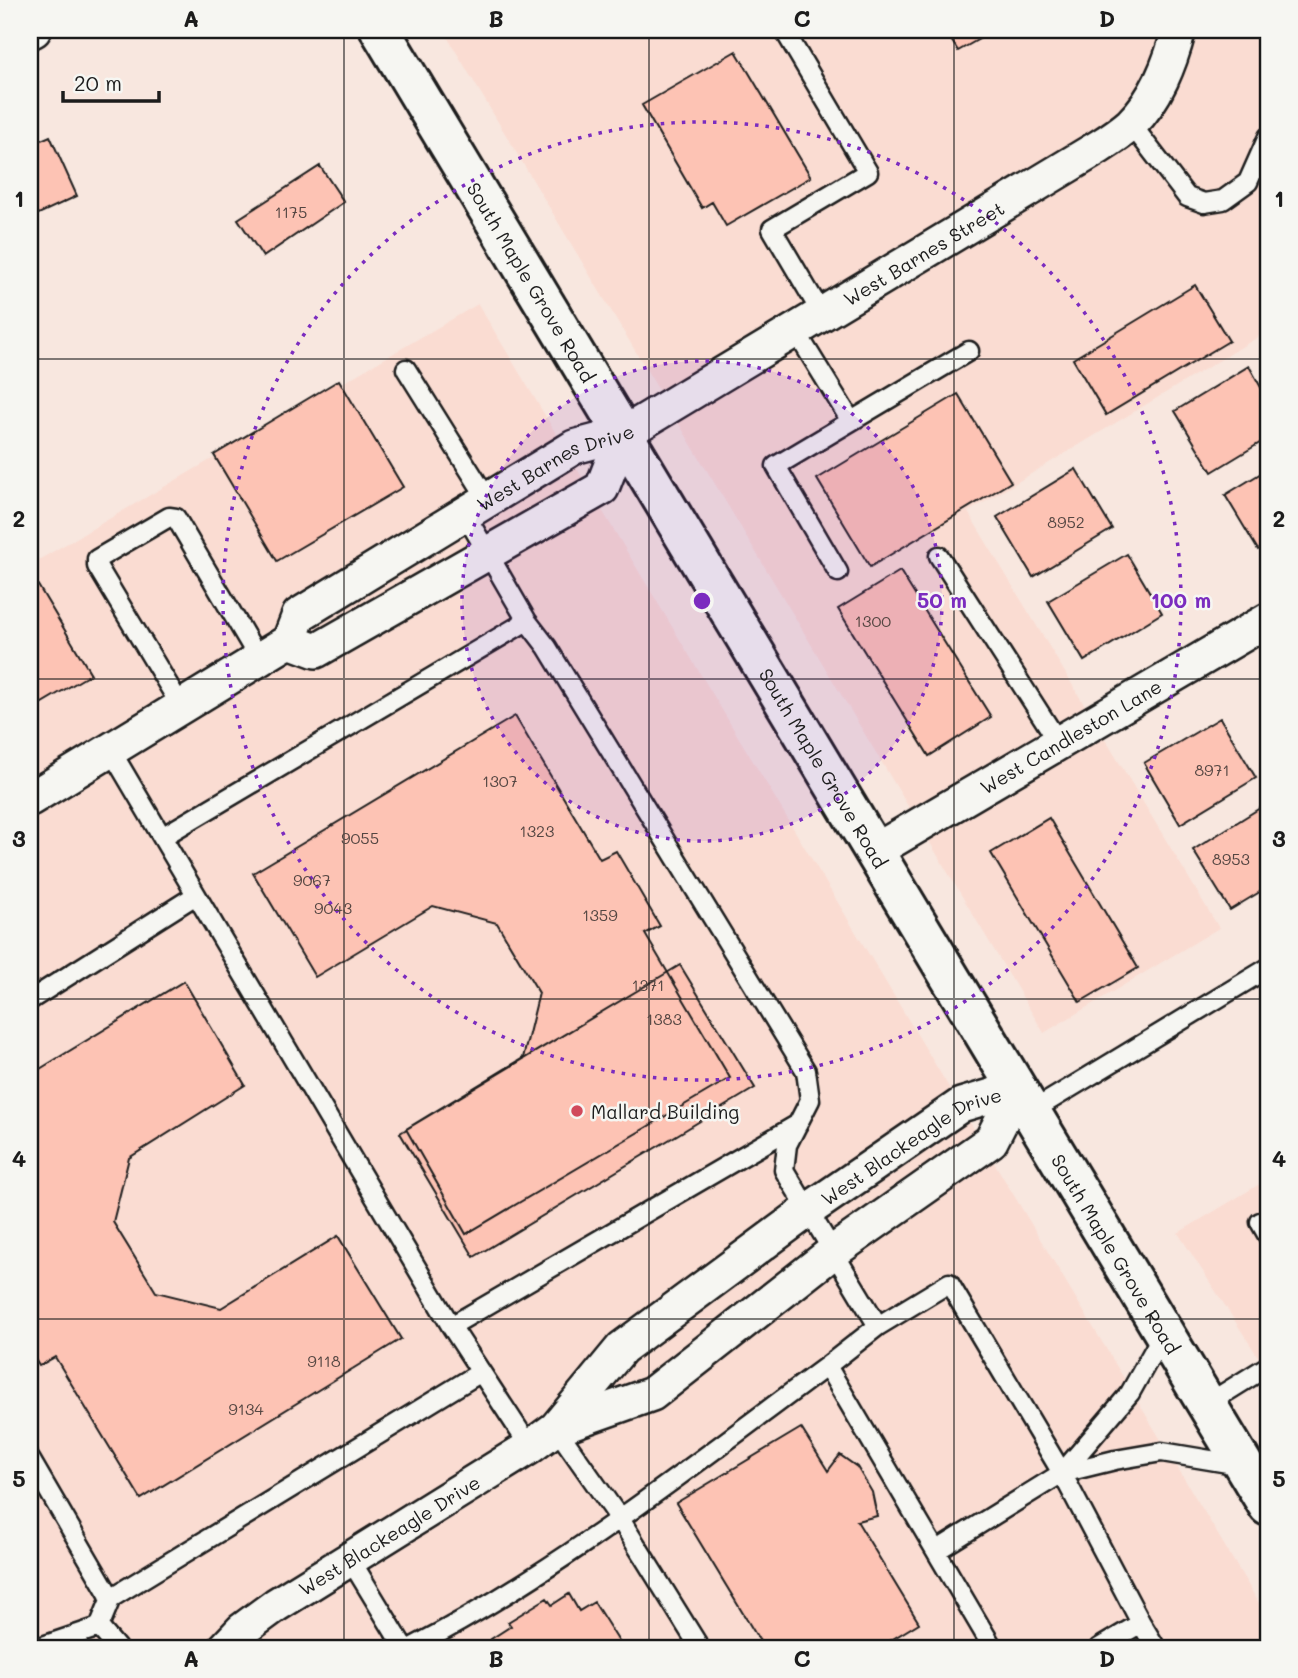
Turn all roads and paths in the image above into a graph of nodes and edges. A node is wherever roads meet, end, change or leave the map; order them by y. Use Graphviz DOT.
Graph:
graph roads {
  1 [pos="34,30"];
  2 [pos="380,30"];
  3 [pos="784,30"];
  4 [pos="1179,30"];
  5 [pos="30,33"];
  6 [pos="1131,124"];
  7 [pos="1268,137"];
  8 [pos="809,322"];
  9 [pos="969,351"];
  10 [pos="406,369"];
  11 [pos="851,421"];
  12 [pos="623,434"];
  13 [pos="476,507"];
  14 [pos="488,553"];
  15 [pos="939,556"];
  16 [pos="838,572"];
  17 [pos="1268,620"];
  18 [pos="527,621"];
  19 [pos="289,641"];
  20 [pos="259,659"];
  21 [pos="181,706"];
  22 [pos="1059,743"];
  23 [pos="110,749"];
  24 [pos="30,799"];
  25 [pos="162,837"];
  26 [pos="873,852"];
  27 [pos="196,895"];
  28 [pos="1268,968"];
  29 [pos="30,1000"];
  30 [pos="1025,1099"];
  31 [pos="798,1124"];
  32 [pos="807,1211"];
  33 [pos="832,1252"];
  34 [pos="451,1326"];
  35 [pos="878,1326"];
  36 [pos="1164,1332"];
  37 [pos="827,1366"];
  38 [pos="1268,1366"];
  39 [pos="481,1372"];
  40 [pos="1207,1404"];
  41 [pos="556,1428"];
  42 [pos="530,1447"];
  43 [pos="30,1459"];
  44 [pos="1244,1465"];
  45 [pos="1062,1473"];
  46 [pos="1268,1506"];
  47 [pos="620,1519"];
  48 [pos="936,1551"];
  49 [pos="350,1559"];
  50 [pos="111,1598"];
  51 [pos="1141,1623"];
  52 [pos="99,1628"];
  53 [pos="37,1648"];
  54 [pos="117,1648"];
  55 [pos="225,1648"];
  56 [pos="404,1648"];
  57 [pos="411,1648"];
  58 [pos="700,1648"];
  59 [pos="993,1648"];
  60 [pos="1099,1648"];
  61 [pos="1157,1648"];
  1 -- 5 [label="street"];
  2 -- 12 [label="main road, South Maple Grove Road"];
  3 -- 8 [label="lane"];
  4 -- 6 [label="street, West Barnes Street"];
  6 -- 7 [label="lane"];
  6 -- 8 [label="street, West Barnes Street"];
  8 -- 11 [label="lane"];
  8 -- 12 [label="street, West Barnes Street"];
  9 -- 11 [label="lane"];
  10 -- 13 [label="lane"];
  11 -- 16 [label="lane"];
  12 -- 13 [label="street, West Barnes Drive"];
  12 -- 14 [label="street, West Barnes Drive"];
  12 -- 26 [label="main road, South Maple Grove Road"];
  13 -- 14 [label="lane"];
  13 -- 19 [label="street, West Barnes Drive"];
  14 -- 18 [label="lane"];
  14 -- 19 [label="street, West Barnes Drive"];
  15 -- 22 [label="lane"];
  17 -- 22 [label="street, West Candleston Lane"];
  18 -- 25 [label="lane"];
  18 -- 31 [label="lane"];
  19 -- 20 [label="street"];
  20 -- 21 [label="street"];
  20 -- 21 [label="lane"];
  21 -- 23 [label="street"];
  22 -- 26 [label="street, West Candleston Lane"];
  23 -- 24 [label="street"];
  23 -- 25 [label="lane"];
  25 -- 27 [label="lane"];
  26 -- 30 [label="main road, South Maple Grove Road"];
  27 -- 29 [label="lane"];
  27 -- 34 [label="lane"];
  28 -- 30 [label="lane"];
  30 -- 32 [label="street, West Blackeagle Drive"];
  30 -- 33 [label="street, West Blackeagle Drive"];
  30 -- 36 [label="main road, South Maple Grove Road"];
  31 -- 32 [label="lane"];
  31 -- 34 [label="lane"];
  32 -- 33 [label="lane"];
  32 -- 41 [label="street, West Blackeagle Drive"];
  33 -- 35 [label="lane"];
  33 -- 41 [label="street, West Blackeagle Drive"];
  34 -- 39 [label="lane"];
  35 -- 37 [label="lane"];
  35 -- 45 [label="lane"];
  36 -- 40 [label="main road, South Maple Grove Road"];
  36 -- 45 [label="lane"];
  37 -- 47 [label="lane"];
  37 -- 48 [label="lane"];
  38 -- 40 [label="lane"];
  39 -- 42 [label="lane"];
  39 -- 50 [label="lane"];
  40 -- 44 [label="main road, South Maple Grove Road"];
  41 -- 42 [label="street, West Blackeagle Drive"];
  41 -- 47 [label="lane"];
  42 -- 49 [label="street, West Blackeagle Drive"];
  43 -- 50 [label="lane"];
  44 -- 45 [label="lane"];
  44 -- 46 [label="main road, South Maple Grove Road"];
  45 -- 48 [label="lane"];
  45 -- 51 [label="lane"];
  47 -- 57 [label="lane"];
  47 -- 58 [label="lane"];
  48 -- 59 [label="lane"];
  49 -- 55 [label="street, West Blackeagle Drive"];
  49 -- 56 [label="lane"];
  50 -- 52 [label="lane"];
  51 -- 60 [label="lane"];
  51 -- 61 [label="lane"];
  52 -- 53 [label="lane"];
  52 -- 54 [label="lane"];
}
